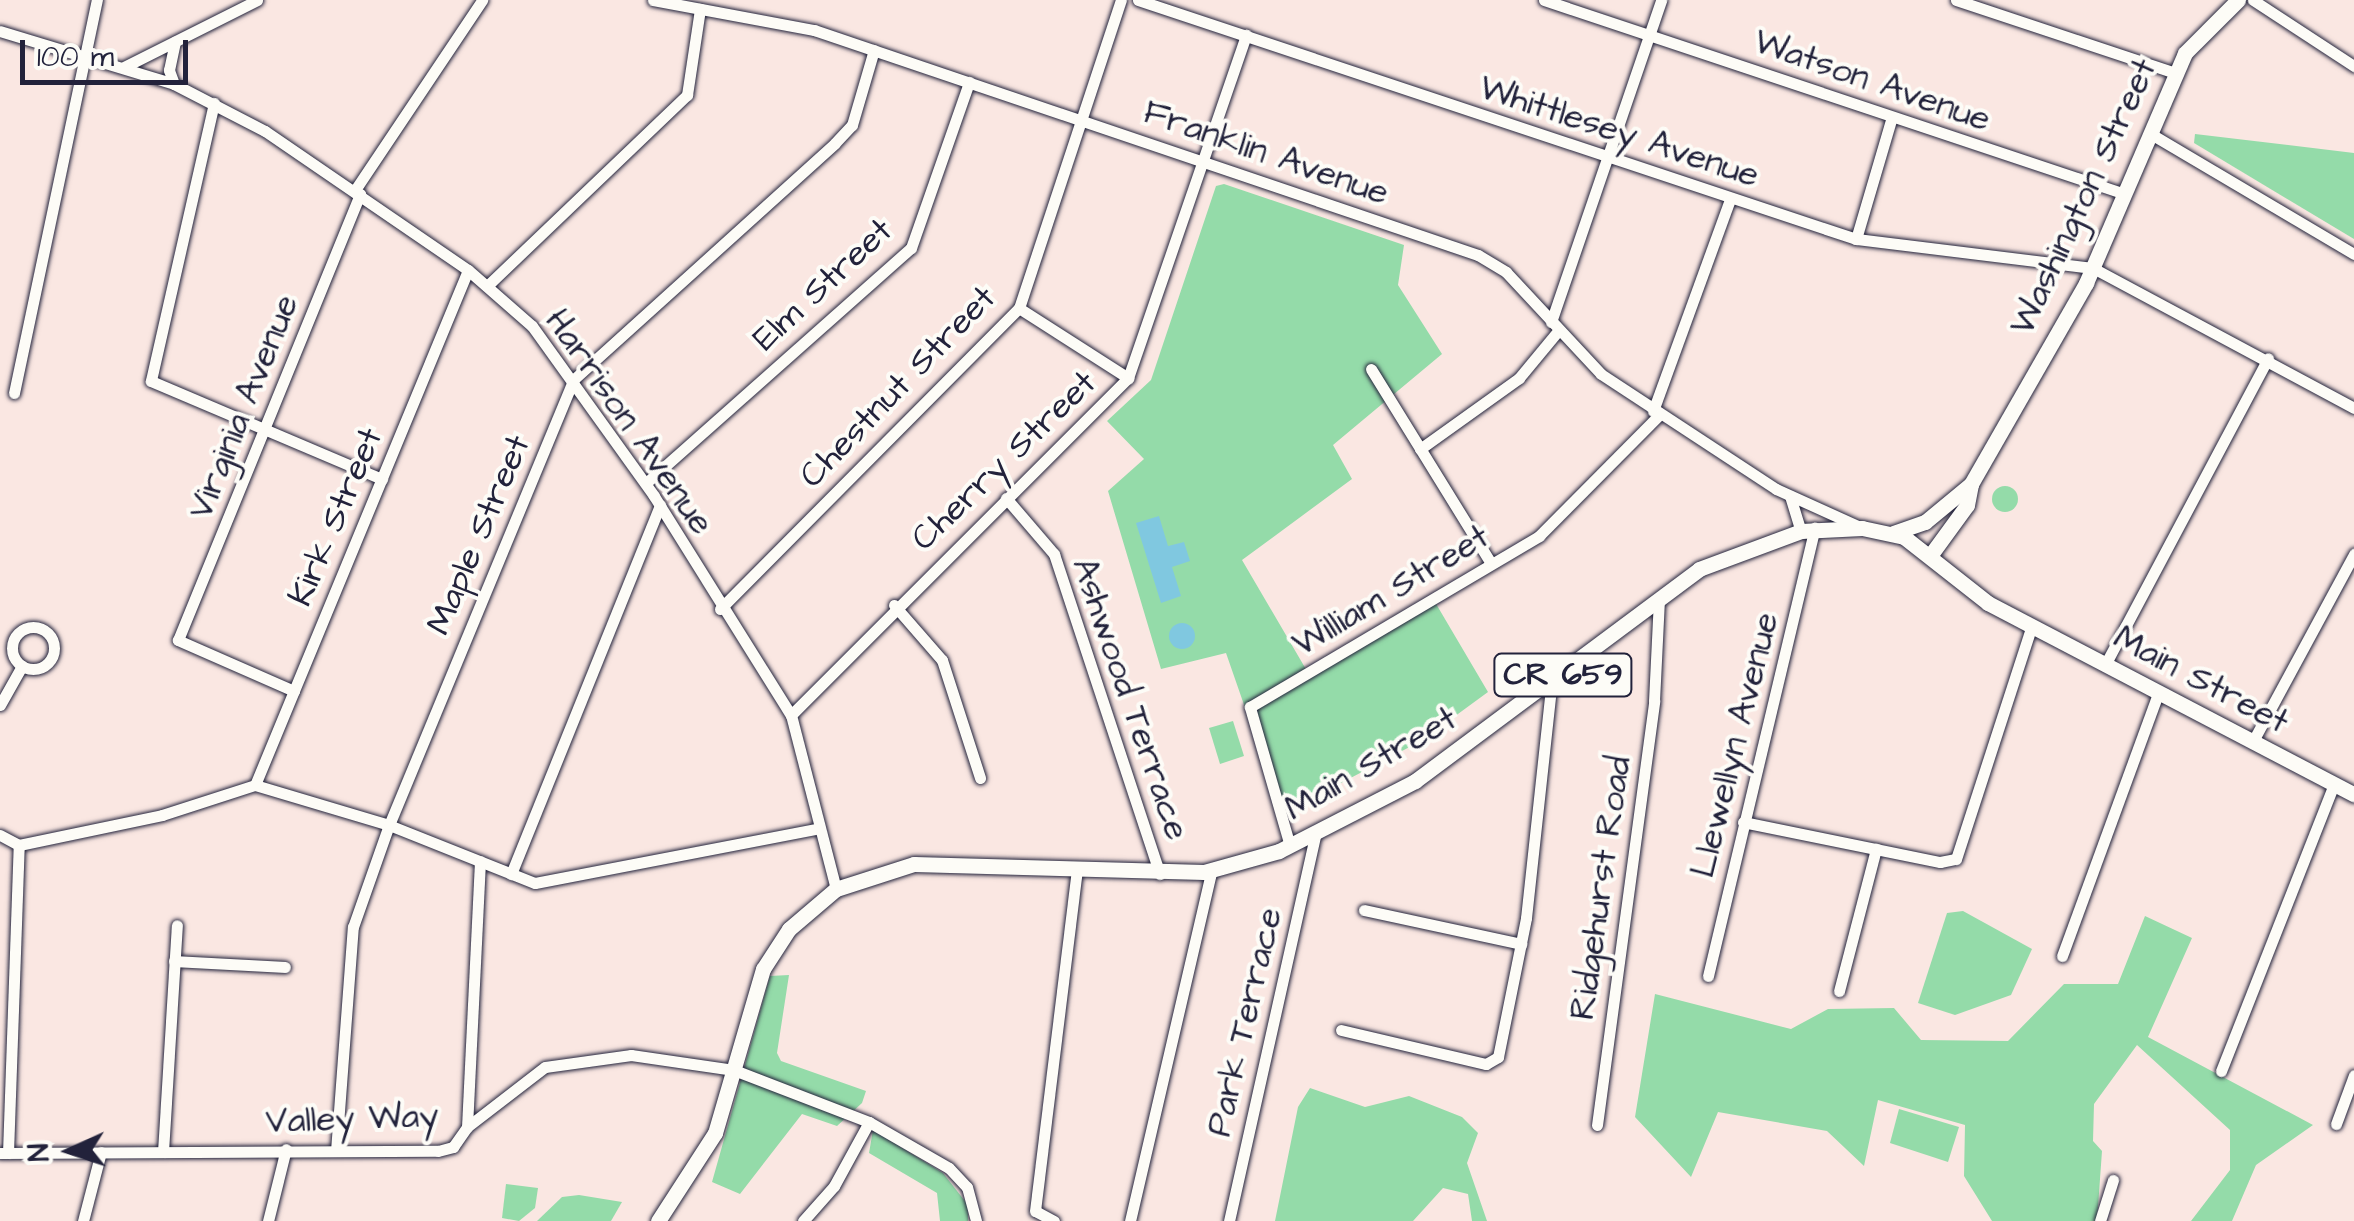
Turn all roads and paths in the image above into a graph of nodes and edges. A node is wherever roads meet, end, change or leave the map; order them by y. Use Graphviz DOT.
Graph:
graph roads {
  1 [pos="97,0"];
  2 [pos="257,0"];
  3 [pos="482,0"];
  4 [pos="653,0"];
  5 [pos="1121,0"];
  6 [pos="1138,0"];
  7 [pos="1544,0"];
  8 [pos="1661,0"];
  9 [pos="1956,0"];
  10 [pos="2238,0"];
  11 [pos="2252,0"];
  12 [pos="700,9"];
  13 [pos="0,31"];
  14 [pos="1649,35"];
  15 [pos="1246,36"];
  16 [pos="174,42"];
  17 [pos="874,50"];
  18 [pos="81,54"];
  19 [pos="2354,66"];
  20 [pos="124,67"];
  21 [pos="2176,73"];
  22 [pos="969,82"];
  23 [pos="174,84"];
  24 [pos="214,103"];
  25 [pos="1892,117"];
  26 [pos="1081,120"];
  27 [pos="2151,134"];
  28 [pos="1609,156"];
  29 [pos="1203,161"];
  30 [pos="358,192"];
  31 [pos="2125,194"];
  32 [pos="1730,199"];
  33 [pos="1856,239"];
  34 [pos="2354,254"];
  35 [pos="2093,268"];
  36 [pos="468,270"];
  37 [pos="487,286"];
  38 [pos="1018,308"];
  39 [pos="1554,326"];
  40 [pos="2268,358"];
  41 [pos="1371,369"];
  42 [pos="1128,378"];
  43 [pos="574,380"];
  44 [pos="14,393"];
  45 [pos="2354,408"];
  46 [pos="1656,413"];
  47 [pos="264,429"];
  48 [pos="1420,449"];
  49 [pos="382,479"];
  50 [pos="646,483"];
  51 [pos="1970,484"];
  52 [pos="1790,496"];
  53 [pos="1006,498"];
  54 [pos="660,505"];
  55 [pos="1862,528"];
  56 [pos="1808,529"];
  57 [pos="1894,533"];
  58 [pos="1932,553"];
  59 [pos="2354,554"];
  60 [pos="1492,564"];
  61 [pos="1659,598"];
  62 [pos="894,605"];
  63 [pos="720,609"];
  64 [pos="2032,625"];
  65 [pos="2106,663"];
  66 [pos="22,666"];
  67 [pos="1551,686"];
  68 [pos="294,690"];
  69 [pos="2159,692"];
  70 [pos="0,705"];
  71 [pos="790,715"];
  72 [pos="2253,741"];
  73 [pos="980,778"];
  74 [pos="2334,784"];
  75 [pos="255,785"];
  76 [pos="2354,794"];
  77 [pos="1743,822"];
  78 [pos="389,824"];
  79 [pos="815,829"];
  80 [pos="1315,834"];
  81 [pos="0,835"];
  82 [pos="20,845"];
  83 [pos="1290,846"];
  84 [pos="1876,849"];
  85 [pos="480,861"];
  86 [pos="1077,870"];
  87 [pos="1212,870"];
  88 [pos="511,874"];
  89 [pos="1160,874"];
  90 [pos="836,890"];
  91 [pos="1364,910"];
  92 [pos="177,925"];
  93 [pos="1521,944"];
  94 [pos="2062,956"];
  95 [pos="174,961"];
  96 [pos="285,967"];
  97 [pos="1708,976"];
  98 [pos="1839,990"];
  99 [pos="1341,1030"];
  100 [pos="734,1070"];
  101 [pos="2222,1071"];
  102 [pos="2354,1075"];
  103 [pos="869,1122"];
  104 [pos="2336,1124"];
  105 [pos="1597,1125"];
  106 [pos="467,1126"];
  107 [pos="286,1149"];
  108 [pos="336,1151"];
  109 [pos="101,1152"];
  110 [pos="163,1152"];
  111 [pos="4,1153"];
  112 [pos="2113,1180"];
  113 [pos="83,1221"];
  114 [pos="268,1221"];
  115 [pos="658,1221"];
  116 [pos="803,1221"];
  117 [pos="976,1221"];
  118 [pos="1054,1221"];
  119 [pos="1130,1221"];
  120 [pos="1229,1221"];
  121 [pos="2100,1221"];
  1 -- 18 [label="street"];
  2 -- 16 [label="street"];
  3 -- 30 [label="street, Virginia Avenue"];
  4 -- 12 [label="street, Franklin Avenue"];
  5 -- 26 [label="street, Chestnut Street"];
  6 -- 15 [label="street, Whittlesey Avenue"];
  7 -- 14 [label="street, Watson Avenue"];
  8 -- 14 [label="street"];
  9 -- 21 [label="street"];
  10 -- 21 [label="main road, Washington Street"];
  11 -- 19 [label="street"];
  12 -- 17 [label="street, Franklin Avenue"];
  12 -- 37 [label="street"];
  13 -- 18 [label="street, Harrison Avenue"];
  14 -- 25 [label="street, Watson Avenue"];
  14 -- 28 [label="street"];
  15 -- 28 [label="street, Whittlesey Avenue"];
  15 -- 29 [label="street, Cherry Street"];
  16 -- 20 [label="street"];
  16 -- 23 [label="street"];
  17 -- 22 [label="street, Franklin Avenue"];
  17 -- 43 [label="street, Maple Street"];
  18 -- 20 [label="street, Harrison Avenue"];
  18 -- 44 [label="street"];
  20 -- 23 [label="street, Harrison Avenue"];
  21 -- 27 [label="main road, Washington Street"];
  22 -- 26 [label="street, Franklin Avenue"];
  22 -- 50 [label="street, Elm Street"];
  23 -- 24 [label="street, Harrison Avenue"];
  24 -- 30 [label="street, Harrison Avenue"];
  24 -- 47 [label="street"];
  25 -- 31 [label="street, Watson Avenue"];
  25 -- 33 [label="street"];
  26 -- 29 [label="street, Franklin Avenue"];
  26 -- 38 [label="street, Chestnut Street"];
  27 -- 31 [label="main road, Washington Street"];
  27 -- 34 [label="street"];
  28 -- 32 [label="street, Whittlesey Avenue"];
  28 -- 39 [label="street"];
  29 -- 39 [label="street, Franklin Avenue"];
  29 -- 42 [label="street, Cherry Street"];
  30 -- 36 [label="street, Harrison Avenue"];
  30 -- 47 [label="street, Virginia Avenue"];
  31 -- 35 [label="main road, Washington Street"];
  32 -- 33 [label="street, Whittlesey Avenue"];
  32 -- 46 [label="street, William Street"];
  33 -- 35 [label="street, Whittlesey Avenue"];
  35 -- 40 [label="street"];
  35 -- 51 [label="main road, Washington Street"];
  36 -- 37 [label="street, Harrison Avenue"];
  36 -- 49 [label="street, Kirk Street"];
  37 -- 43 [label="street, Harrison Avenue"];
  38 -- 42 [label="street"];
  38 -- 63 [label="street, Chestnut Street"];
  39 -- 46 [label="street, Franklin Avenue"];
  39 -- 48 [label="street"];
  40 -- 45 [label="street"];
  40 -- 65 [label="street"];
  41 -- 48 [label="street"];
  42 -- 53 [label="street, Cherry Street"];
  43 -- 50 [label="street, Harrison Avenue"];
  43 -- 78 [label="street, Maple Street"];
  46 -- 52 [label="street, Franklin Avenue"];
  46 -- 60 [label="street, William Street"];
  47 -- 49 [label="street"];
  47 -- 68 [label="street, Virginia Avenue"];
  48 -- 60 [label="street"];
  49 -- 68 [label="street, Kirk Street"];
  50 -- 54 [label="street, Harrison Avenue"];
  51 -- 57 [label="main road, Washington Street"];
  51 -- 58 [label="main road, Washington Street"];
  52 -- 55 [label="street, Franklin Avenue"];
  52 -- 56 [label="street"];
  53 -- 62 [label="street, Cherry Street"];
  53 -- 89 [label="street, Ashwood Terrace"];
  54 -- 63 [label="street, Harrison Avenue"];
  54 -- 88 [label="street"];
  55 -- 56 [label="main road, Main Street / CR 659"];
  55 -- 57 [label="main road, Main Street / CR 659"];
  56 -- 61 [label="main road, Main Street / CR 659"];
  56 -- 77 [label="street, Llewellyn Avenue"];
  57 -- 58 [label="main road, Main Street / CR 659"];
  58 -- 64 [label="main road, Main Street / CR 659"];
  59 -- 72 [label="street"];
  60 -- 83 [label="street, William Street"];
  61 -- 67 [label="main road, Main Street / CR 659"];
  61 -- 105 [label="street, Ridgehurst Road"];
  62 -- 71 [label="street, Cherry Street"];
  62 -- 73 [label="street"];
  63 -- 71 [label="street, Harrison Avenue"];
  64 -- 65 [label="main road, Main Street / CR 659"];
  64 -- 84 [label="street"];
  65 -- 69 [label="main road, Main Street / CR 659"];
  66 -- 70 [label="street"];
  67 -- 80 [label="main road, Main Street / CR 659"];
  67 -- 93 [label="street"];
  68 -- 75 [label="street, Kirk Street"];
  69 -- 72 [label="main road, Main Street / CR 659"];
  69 -- 94 [label="street"];
  71 -- 79 [label="street, Harrison Avenue"];
  72 -- 74 [label="main road, Main Street / CR 659"];
  74 -- 76 [label="main road, Main Street / CR 659"];
  74 -- 101 [label="street"];
  75 -- 78 [label="street"];
  75 -- 82 [label="street"];
  77 -- 84 [label="street"];
  77 -- 97 [label="street, Llewellyn Avenue"];
  78 -- 85 [label="street"];
  78 -- 108 [label="street, Maple Street"];
  79 -- 88 [label="street"];
  79 -- 90 [label="street"];
  80 -- 83 [label="main road, Main Street / CR 659"];
  80 -- 120 [label="street, Park Terrace"];
  81 -- 82 [label="street"];
  82 -- 111 [label="street"];
  83 -- 87 [label="main road, Main Street / CR 659"];
  84 -- 98 [label="street"];
  85 -- 88 [label="street"];
  85 -- 106 [label="street"];
  86 -- 89 [label="main road, Main Street / CR 659"];
  86 -- 90 [label="main road, Main Street / CR 659"];
  86 -- 118 [label="street"];
  87 -- 89 [label="main road, Main Street / CR 659"];
  87 -- 119 [label="street"];
  90 -- 100 [label="main road"];
  91 -- 93 [label="street"];
  92 -- 95 [label="street"];
  93 -- 99 [label="street"];
  95 -- 96 [label="street"];
  95 -- 110 [label="street"];
  100 -- 103 [label="street, Valley Way"];
  100 -- 106 [label="street, Valley Way"];
  100 -- 115 [label="main road"];
  102 -- 104 [label="street"];
  103 -- 116 [label="street"];
  103 -- 117 [label="street, Valley Way"];
  106 -- 108 [label="street, Valley Way"];
  107 -- 108 [label="street, Valley Way"];
  107 -- 110 [label="street, Valley Way"];
  107 -- 114 [label="street"];
  109 -- 110 [label="street, Valley Way"];
  109 -- 111 [label="street, Valley Way"];
  109 -- 113 [label="street"];
  112 -- 121 [label="street"];
}
